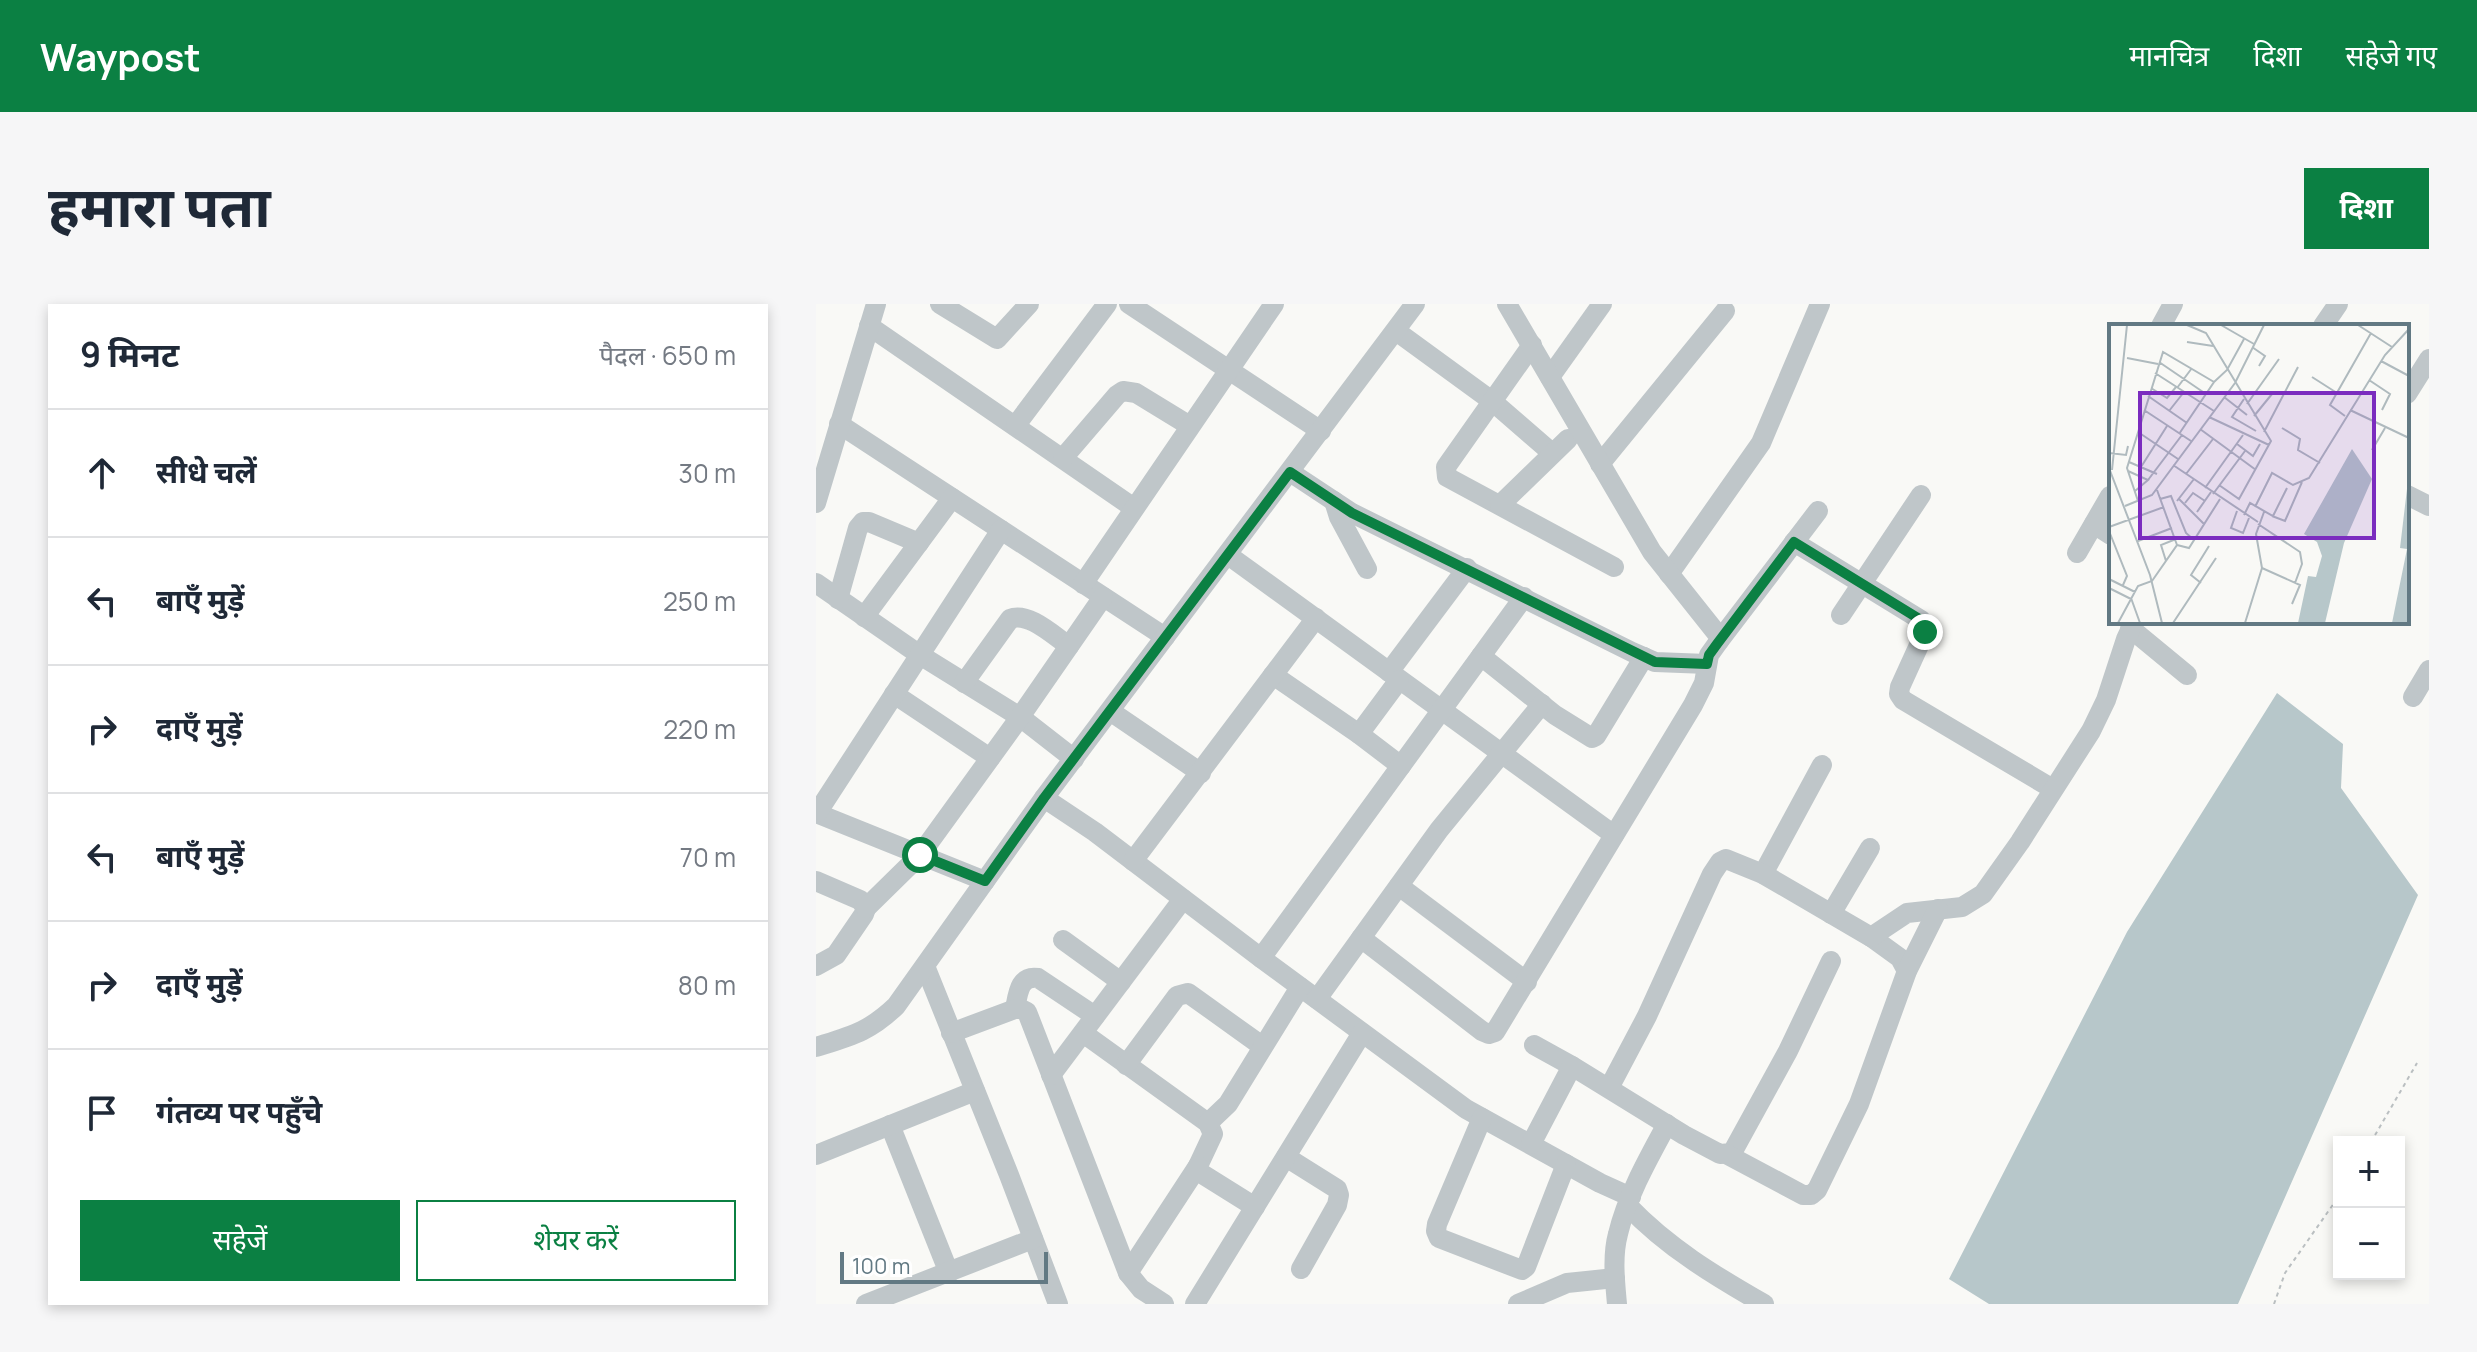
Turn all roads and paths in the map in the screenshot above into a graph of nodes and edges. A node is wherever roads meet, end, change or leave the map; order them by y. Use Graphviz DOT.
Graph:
graph roads {
  1 [pos="876,304"];
  2 [pos="1029,304"];
  3 [pos="1107,304"];
  4 [pos="1129,304"];
  5 [pos="1415,304"];
  6 [pos="1507,304"];
  7 [pos="1602,304"];
  8 [pos="1820,304"];
  9 [pos="2173,304"];
  10 [pos="2338,304"];
  11 [pos="1270,305"];
  12 [pos="946,306"];
  13 [pos="1725,311"];
  14 [pos="2162,324"];
  15 [pos="2324,324"];
  16 [pos="869,326"];
  17 [pos="1396,331"];
  18 [pos="1532,345"];
  19 [pos="2429,359"];
  20 [pos="1228,370"];
  21 [pos="1550,377"];
  22 [pos="2409,391"];
  23 [pos="1492,401"];
  24 [pos="839,424"];
  25 [pos="1016,425"];
  26 [pos="1190,426"];
  27 [pos="1321,431"];
  28 [pos="1063,458"];
  29 [pos="1600,464"];
  30 [pos="1290,472"];
  31 [pos="1921,495"];
  32 [pos="2409,496"];
  33 [pos="952,498"];
  34 [pos="1334,501"];
  35 [pos="2109,501"];
  36 [pos="816,503"];
  37 [pos="1500,505"];
  38 [pos="2429,506"];
  39 [pos="1134,508"];
  40 [pos="1818,511"];
  41 [pos="2103,529"];
  42 [pos="1001,530"];
  43 [pos="1794,542"];
  44 [pos="919,543"];
  45 [pos="2077,553"];
  46 [pos="1228,555"];
  47 [pos="1614,567"];
  48 [pos="1467,568"];
  49 [pos="1367,569"];
  50 [pos="1669,574"];
  51 [pos="816,583"];
  52 [pos="1083,584"];
  53 [pos="1862,584"];
  54 [pos="1103,597"];
  55 [pos="1524,597"];
  56 [pos="838,599"];
  57 [pos="1841,615"];
  58 [pos="864,617"];
  59 [pos="1316,618"];
  60 [pos="2132,625"];
  61 [pos="1165,637"];
  62 [pos="1069,646"];
  63 [pos="1713,651"];
  64 [pos="920,655"];
  65 [pos="1481,656"];
  66 [pos="1644,657"];
  67 [pos="2429,670"];
  68 [pos="1273,675"];
  69 [pos="2187,675"];
  70 [pos="1394,676"];
  71 [pos="964,683"];
  72 [pos="894,694"];
  73 [pos="2413,697"];
  74 [pos="1542,704"];
  75 [pos="1110,711"];
  76 [pos="1442,711"];
  77 [pos="1020,717"];
  78 [pos="1359,734"];
  79 [pos="1501,754"];
  80 [pos="990,758"];
  81 [pos="1074,759"];
  82 [pos="1822,765"];
  83 [pos="1401,766"];
  84 [pos="1201,773"];
  85 [pos="2053,789"];
  86 [pos="1044,798"];
  87 [pos="816,813"];
  88 [pos="1614,835"];
  89 [pos="1870,848"];
  90 [pos="920,855"];
  91 [pos="1133,861"];
  92 [pos="1763,874"];
  93 [pos="816,881"];
  94 [pos="985,881"];
  95 [pos="1399,886"];
  96 [pos="1183,899"];
  97 [pos="866,908"];
  98 [pos="1938,909"];
  99 [pos="1831,914"];
  100 [pos="1871,937"];
  101 [pos="1361,938"];
  102 [pos="1063,940"];
  103 [pos="1261,958"];
  104 [pos="1831,961"];
  105 [pos="816,966"];
  106 [pos="925,966"];
  107 [pos="1907,971"];
  108 [pos="1121,982"];
  109 [pos="1527,982"];
  110 [pos="1308,993"];
  111 [pos="1015,1009"];
  112 [pos="1095,1016"];
  113 [pos="951,1033"];
  114 [pos="1083,1033"];
  115 [pos="1362,1033"];
  116 [pos="1534,1045"];
  117 [pos="1262,1046"];
  118 [pos="816,1047"];
  119 [pos="2417,1063"];
  120 [pos="1126,1065"];
  121 [pos="1572,1066"];
  122 [pos="1051,1075"];
  123 [pos="1609,1088"];
  124 [pos="975,1091"];
  125 [pos="1482,1118"];
  126 [pos="1208,1123"];
  127 [pos="1667,1124"];
  128 [pos="890,1125"];
  129 [pos="2374,1136"];
  130 [pos="1531,1144"];
  131 [pos="1726,1154"];
  132 [pos="816,1155"];
  133 [pos="1286,1157"];
  134 [pos="1566,1164"];
  135 [pos="1198,1166"];
  136 [pos="1629,1201"];
  137 [pos="2333,1206"];
  138 [pos="1255,1207"];
  139 [pos="1033,1239"];
  140 [pos="1301,1269"];
  141 [pos="949,1273"];
  142 [pos="1128,1273"];
  143 [pos="1615,1278"];
  144 [pos="866,1304"];
  145 [pos="1058,1304"];
  146 [pos="1164,1304"];
  147 [pos="1195,1304"];
  148 [pos="1518,1304"];
  149 [pos="1617,1304"];
  150 [pos="1764,1304"];
  151 [pos="2274,1304"];
  1 -- 16 [label="street"];
  2 -- 12 [label="street"];
  3 -- 25 [label="street"];
  4 -- 20 [label="street"];
  5 -- 17 [label="street"];
  6 -- 18 [label="street"];
  7 -- 21 [label="street"];
  8 -- 50 [label="street"];
  9 -- 14 [label="street"];
  10 -- 15 [label="street"];
  11 -- 20 [label="street"];
  13 -- 29 [label="street"];
  16 -- 24 [label="street"];
  16 -- 25 [label="street"];
  17 -- 23 [label="street"];
  17 -- 27 [label="street"];
  18 -- 21 [label="street"];
  18 -- 23 [label="street"];
  19 -- 22 [label="street"];
  20 -- 26 [label="street"];
  20 -- 27 [label="street"];
  21 -- 29 [label="street"];
  23 -- 37 [label="street"];
  23 -- 37 [label="street"];
  24 -- 33 [label="street"];
  24 -- 36 [label="street"];
  25 -- 28 [label="street"];
  26 -- 28 [label="street"];
  26 -- 39 [label="street"];
  27 -- 30 [label="street"];
  28 -- 39 [label="street"];
  29 -- 50 [label="street"];
  30 -- 34 [label="street"];
  30 -- 46 [label="street"];
  31 -- 53 [label="street"];
  32 -- 38 [label="street"];
  33 -- 42 [label="street"];
  33 -- 44 [label="street"];
  34 -- 48 [label="street"];
  34 -- 49 [label="street"];
  35 -- 41 [label="street"];
  37 -- 47 [label="street"];
  39 -- 52 [label="street"];
  40 -- 43 [label="street"];
  41 -- 45 [label="street"];
  42 -- 52 [label="street"];
  42 -- 64 [label="street"];
  43 -- 53 [label="street"];
  43 -- 63 [label="street"];
  44 -- 56 [label="street"];
  44 -- 58 [label="street"];
  46 -- 59 [label="street"];
  46 -- 61 [label="street"];
  48 -- 55 [label="street"];
  48 -- 70 [label="street"];
  50 -- 63 [label="street"];
  51 -- 56 [label="street"];
  52 -- 54 [label="street"];
  53 -- 57 [label="street"];
  53 -- 85 [label="street"];
  54 -- 61 [label="street"];
  54 -- 62 [label="street"];
  55 -- 65 [label="street"];
  55 -- 66 [label="street"];
  56 -- 58 [label="street"];
  58 -- 64 [label="street"];
  59 -- 68 [label="street"];
  59 -- 70 [label="street"];
  60 -- 69 [label="street"];
  60 -- 85 [label="street"];
  61 -- 75 [label="street"];
  62 -- 71 [label="street"];
  62 -- 77 [label="street"];
  63 -- 66 [label="street"];
  63 -- 88 [label="street"];
  64 -- 71 [label="street"];
  64 -- 72 [label="street"];
  65 -- 74 [label="street"];
  65 -- 76 [label="street"];
  66 -- 74 [label="street"];
  67 -- 73 [label="street"];
  68 -- 78 [label="street"];
  68 -- 84 [label="street"];
  70 -- 76 [label="street"];
  70 -- 78 [label="street"];
  71 -- 77 [label="street"];
  72 -- 80 [label="street"];
  72 -- 87 [label="street"];
  74 -- 79 [label="street"];
  75 -- 81 [label="street"];
  75 -- 84 [label="street"];
  76 -- 79 [label="street"];
  76 -- 83 [label="street"];
  77 -- 80 [label="street"];
  77 -- 81 [label="street"];
  78 -- 83 [label="street"];
  79 -- 88 [label="street"];
  79 -- 95 [label="street"];
  80 -- 90 [label="street"];
  81 -- 86 [label="street"];
  82 -- 92 [label="street"];
  83 -- 103 [label="street"];
  84 -- 91 [label="street"];
  85 -- 98 [label="street"];
  86 -- 91 [label="street"];
  86 -- 94 [label="street"];
  87 -- 90 [label="street"];
  88 -- 109 [label="street"];
  89 -- 99 [label="street"];
  90 -- 94 [label="street"];
  90 -- 97 [label="street"];
  91 -- 96 [label="street"];
  92 -- 99 [label="street"];
  92 -- 123 [label="street"];
  93 -- 97 [label="street"];
  94 -- 106 [label="street"];
  95 -- 101 [label="street"];
  95 -- 109 [label="street"];
  96 -- 103 [label="street"];
  96 -- 108 [label="street"];
  97 -- 105 [label="street"];
  98 -- 100 [label="street"];
  98 -- 107 [label="street"];
  99 -- 100 [label="street"];
  100 -- 107 [label="street"];
  101 -- 109 [label="street"];
  101 -- 110 [label="street"];
  102 -- 108 [label="street"];
  103 -- 110 [label="street"];
  104 -- 131 [label="street"];
  106 -- 113 [label="street"];
  106 -- 118 [label="street"];
  107 -- 131 [label="street"];
  108 -- 112 [label="street"];
  110 -- 115 [label="street"];
  110 -- 117 [label="street"];
  111 -- 112 [label="street"];
  111 -- 113 [label="street"];
  111 -- 122 [label="street"];
  112 -- 114 [label="street"];
  113 -- 124 [label="street"];
  114 -- 120 [label="street"];
  114 -- 122 [label="street"];
  115 -- 125 [label="street"];
  115 -- 133 [label="street"];
  116 -- 121 [label="street"];
  117 -- 120 [label="street"];
  117 -- 126 [label="street"];
  119 -- 129 [label="path"];
  120 -- 126 [label="street"];
  121 -- 123 [label="street"];
  121 -- 130 [label="street"];
  122 -- 142 [label="street"];
  123 -- 127 [label="street"];
  124 -- 128 [label="street"];
  124 -- 139 [label="street"];
  125 -- 130 [label="street"];
  125 -- 134 [label="street"];
  126 -- 135 [label="street"];
  127 -- 131 [label="street"];
  127 -- 136 [label="street"];
  128 -- 132 [label="street"];
  128 -- 141 [label="street"];
  130 -- 134 [label="street"];
  133 -- 138 [label="street"];
  133 -- 140 [label="street"];
  134 -- 136 [label="street"];
  135 -- 138 [label="street"];
  135 -- 142 [label="street"];
  136 -- 143 [label="street"];
  136 -- 150 [label="street"];
  137 -- 151 [label="path"];
  138 -- 147 [label="street"];
  139 -- 141 [label="street"];
  139 -- 145 [label="street"];
  141 -- 144 [label="street"];
  142 -- 146 [label="street"];
  143 -- 148 [label="street"];
  143 -- 149 [label="street"];
}
